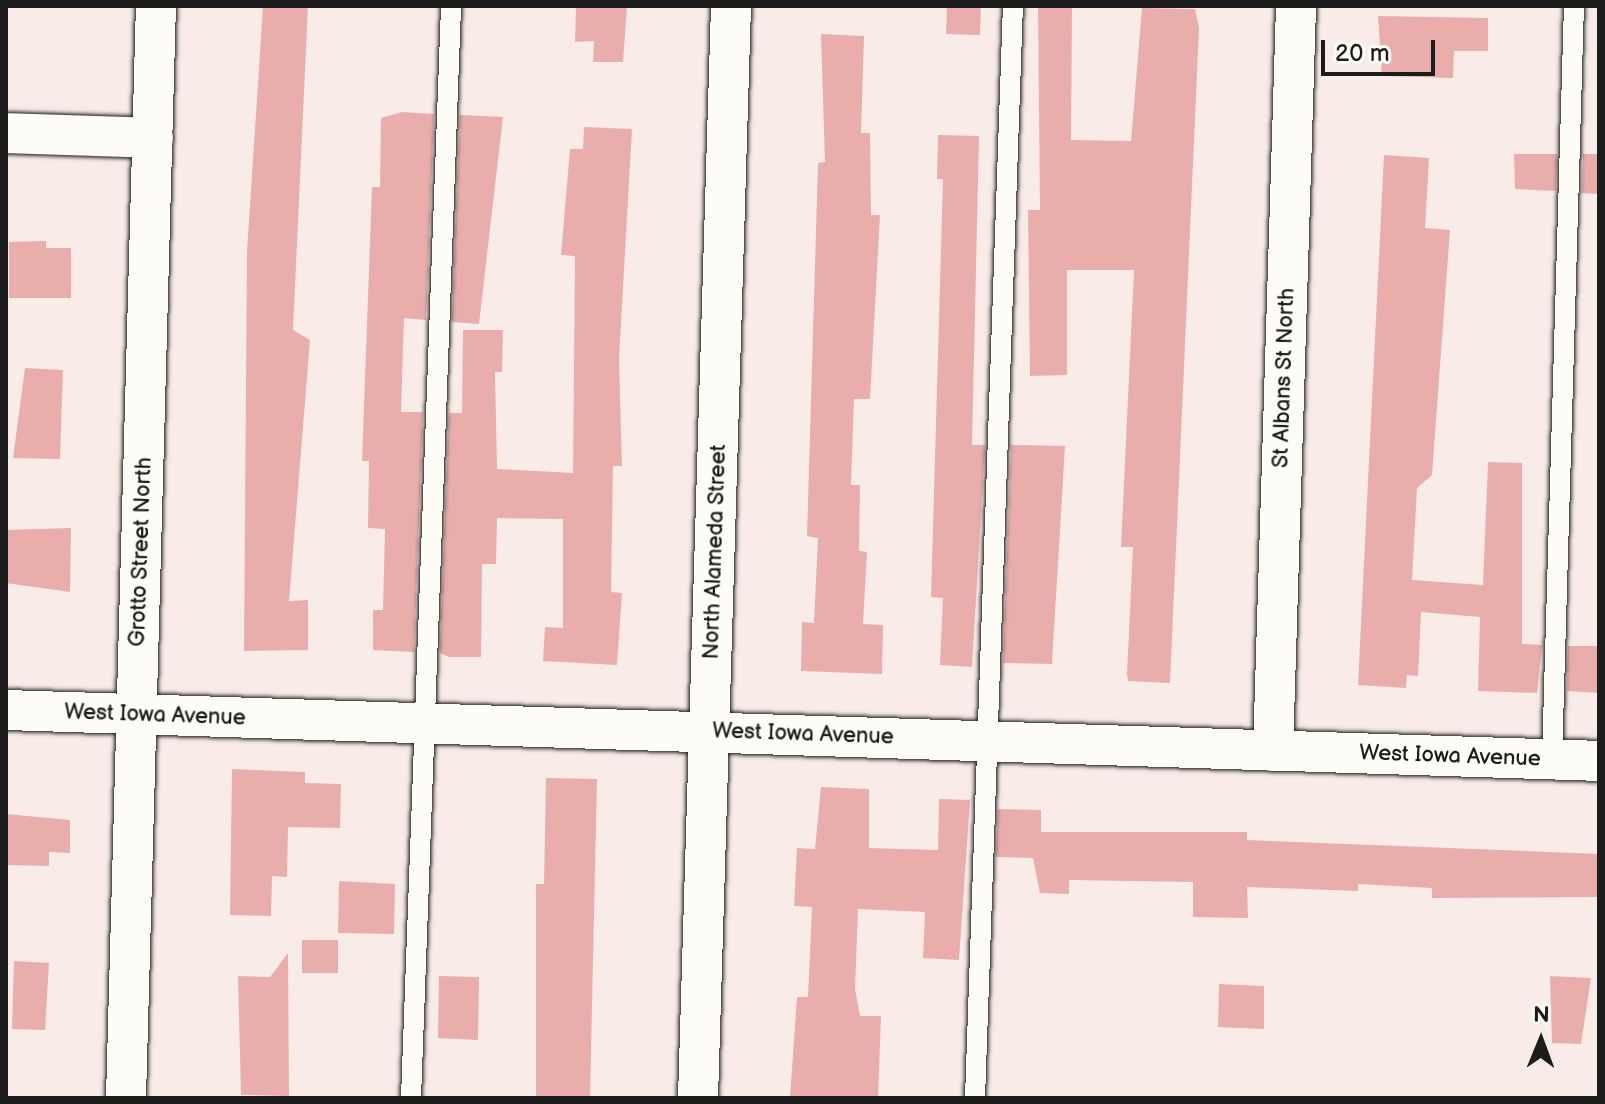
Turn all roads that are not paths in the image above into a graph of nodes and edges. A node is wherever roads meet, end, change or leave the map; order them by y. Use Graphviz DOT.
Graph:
graph roads {
  1 [pos="156,6"];
  2 [pos="451,6"];
  3 [pos="731,6"];
  4 [pos="1013,6"];
  5 [pos="1296,6"];
  6 [pos="1574,6"];
  7 [pos="6,133"];
  8 [pos="153,138"];
  9 [pos="6,710"];
  10 [pos="137,714"];
  11 [pos="421,724"];
  12 [pos="710,730"];
  13 [pos="985,742"];
  14 [pos="1273,751"];
  15 [pos="1552,759"];
  16 [pos="1599,761"];
  17 [pos="126,1098"];
  18 [pos="411,1098"];
  19 [pos="698,1098"];
  20 [pos="975,1098"];
  1 -- 8 [label="street, Grotto Street North"];
  2 -- 11 [label="lane"];
  3 -- 12 [label="street, North Alameda Street"];
  4 -- 13 [label="lane"];
  5 -- 14 [label="street, St Albans St North"];
  6 -- 15 [label="lane"];
  7 -- 8 [label="street"];
  8 -- 10 [label="street, Grotto Street North"];
  9 -- 10 [label="street, West Iowa Avenue"];
  10 -- 11 [label="street, West Iowa Avenue"];
  10 -- 17 [label="street, Grotto Street North"];
  11 -- 12 [label="street, West Iowa Avenue"];
  11 -- 18 [label="lane"];
  12 -- 13 [label="street, West Iowa Avenue"];
  12 -- 19 [label="street, North Alameda Street"];
  13 -- 14 [label="street, West Iowa Avenue"];
  13 -- 20 [label="lane"];
  14 -- 15 [label="street, West Iowa Avenue"];
  15 -- 16 [label="street, West Iowa Avenue"];
}
